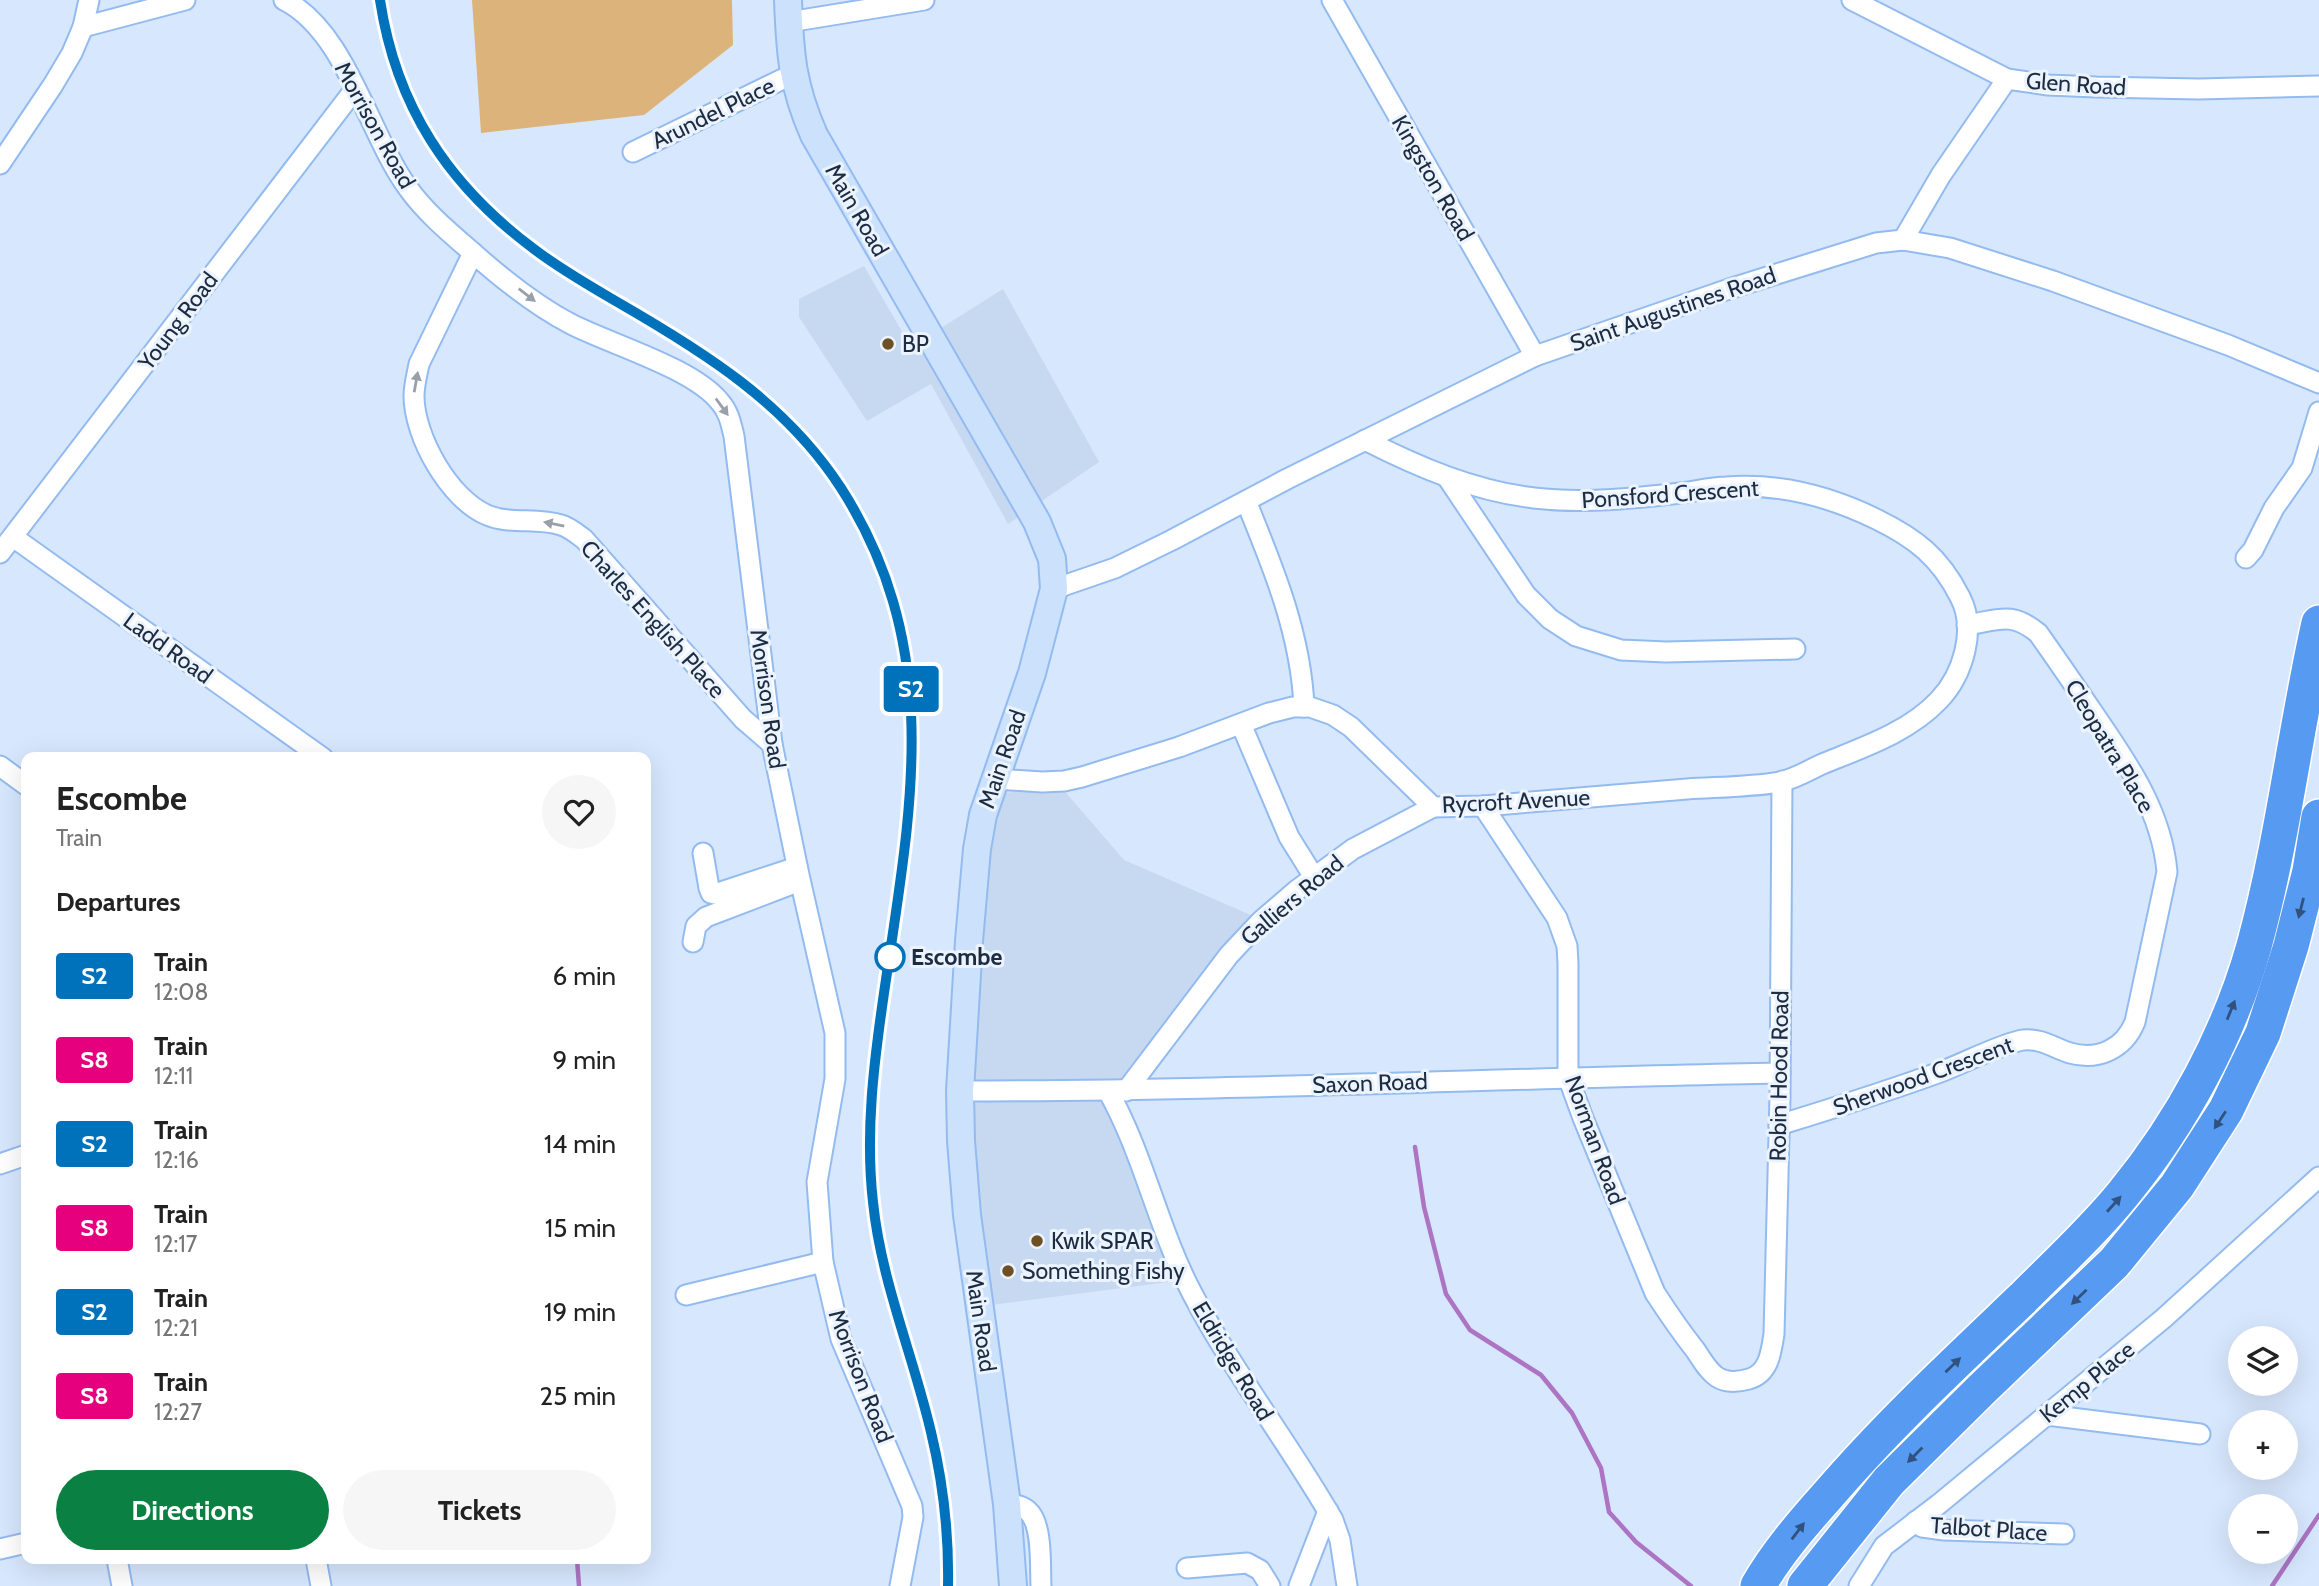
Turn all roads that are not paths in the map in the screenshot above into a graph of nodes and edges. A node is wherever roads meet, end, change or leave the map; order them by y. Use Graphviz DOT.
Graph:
graph roads {
  1 [pos="89,0"];
  2 [pos="185,0"];
  3 [pos="284,0"];
  4 [pos="924,0"];
  5 [pos="1332,0"];
  6 [pos="1852,0"];
  7 [pos="789,11"];
  8 [pos="83,27"];
  9 [pos="793,74"];
  10 [pos="2007,79"];
  11 [pos="2319,86"];
  12 [pos="355,89"];
  13 [pos="633,152"];
  14 [pos="0,164"];
  15 [pos="1903,240"];
  16 [pos="473,253"];
  17 [pos="1535,356"];
  18 [pos="2319,383"];
  19 [pos="2319,412"];
  20 [pos="1365,440"];
  21 [pos="1447,477"];
  22 [pos="1245,501"];
  23 [pos="13,537"];
  24 [pos="0,553"];
  25 [pos="2246,558"];
  26 [pos="1054,589"];
  27 [pos="2319,623"];
  28 [pos="1967,625"];
  29 [pos="1795,649"];
  30 [pos="1304,707"];
  31 [pos="1241,724"];
  32 [pos="772,744"];
  33 [pos="315,752"];
  34 [pos="0,765"];
  35 [pos="995,779"];
  36 [pos="21,781"];
  37 [pos="1782,781"];
  38 [pos="1483,806"];
  39 [pos="1433,807"];
  40 [pos="2319,817"];
  41 [pos="703,853"];
  42 [pos="799,874"];
  43 [pos="1314,877"];
  44 [pos="693,942"];
  45 [pos="2107,1053"];
  46 [pos="1780,1073"];
  47 [pos="1568,1077"];
  48 [pos="960,1091"];
  49 [pos="1117,1091"];
  50 [pos="1780,1096"];
  51 [pos="1826,1111"];
  52 [pos="1779,1125"];
  53 [pos="21,1157"];
  54 [pos="0,1164"];
  55 [pos="2319,1177"];
  56 [pos="823,1262"];
  57 [pos="686,1295"];
  58 [pos="1765,1369"];
  59 [pos="2077,1391"];
  60 [pos="2047,1415"];
  61 [pos="2095,1422"];
  62 [pos="2200,1434"];
  63 [pos="1007,1504"];
  64 [pos="1328,1511"];
  65 [pos="1916,1521"];
  66 [pos="2064,1534"];
  67 [pos="21,1545"];
  68 [pos="0,1549"];
  69 [pos="118,1564"];
  70 [pos="317,1564"];
  71 [pos="1187,1568"];
  72 [pos="122,1586"];
  73 [pos="321,1586"];
  74 [pos="900,1586"];
  75 [pos="1013,1586"];
  76 [pos="1041,1586"];
  77 [pos="1270,1586"];
  78 [pos="1299,1586"];
  79 [pos="1348,1586"];
  80 [pos="1758,1586"];
  81 [pos="1805,1586"];
  82 [pos="1858,1586"];
  1 -- 8 [label="street"];
  2 -- 8 [label="street"];
  3 -- 12 [label="street, Morrison Road"];
  4 -- 7 [label="street"];
  5 -- 17 [label="street, Kingston Road"];
  6 -- 10 [label="street, Glen Road"];
  7 -- 9 [label="main road, Main Road"];
  8 -- 14 [label="street"];
  9 -- 13 [label="street, Arundel Place"];
  9 -- 26 [label="main road, Main Road"];
  10 -- 11 [label="street, Glen Road"];
  10 -- 15 [label="street"];
  12 -- 16 [label="street, Morrison Road"];
  12 -- 23 [label="street, Young Road"];
  15 -- 17 [label="street, Saint Augustines Road"];
  15 -- 18 [label="street, Saint Augustines Road"];
  16 -- 32 [label="street, Morrison Road, one-way"];
  32 -- 16 [label="street, Charles English Place, one-way"];
  17 -- 20 [label="street, Saint Augustines Road"];
  19 -- 25 [label="street"];
  20 -- 21 [label="street, Ponsford Crescent"];
  20 -- 22 [label="street, Saint Augustines Road"];
  21 -- 28 [label="street, Ponsford Crescent"];
  21 -- 29 [label="street"];
  22 -- 26 [label="street, Saint Augustines Road"];
  22 -- 30 [label="street"];
  23 -- 24 [label="street, Young Road"];
  23 -- 33 [label="street, Ladd Road"];
  26 -- 35 [label="main road, Main Road"];
  80 -- 27 [label="highway, one-way"];
  28 -- 37 [label="street, Rycroft Avenue"];
  28 -- 45 [label="street, Cleopatra Place"];
  30 -- 31 [label="street, Rycroft Avenue"];
  30 -- 39 [label="street, Rycroft Avenue"];
  31 -- 35 [label="street, Rycroft Avenue"];
  31 -- 43 [label="street"];
  32 -- 42 [label="street, Morrison Road"];
  34 -- 36 [label="street"];
  35 -- 48 [label="main road, Main Road"];
  37 -- 38 [label="street, Rycroft Avenue"];
  37 -- 46 [label="street, Robin Hood Road"];
  38 -- 39 [label="street, Rycroft Avenue"];
  38 -- 47 [label="street, Norman Road"];
  39 -- 43 [label="street, Galliers Road"];
  40 -- 81 [label="highway, one-way"];
  41 -- 42 [label="street"];
  42 -- 44 [label="street"];
  42 -- 56 [label="street, Morrison Road"];
  43 -- 49 [label="street, Galliers Road"];
  45 -- 51 [label="street, Sherwood Crescent"];
  46 -- 47 [label="street, Saxon Road"];
  46 -- 50 [label="street, Robin Hood Road"];
  47 -- 49 [label="street, Saxon Road"];
  47 -- 58 [label="street, Norman Road"];
  48 -- 49 [label="street, Saxon Road"];
  48 -- 63 [label="main road, Main Road"];
  49 -- 64 [label="street, Eldridge Road"];
  50 -- 51 [label="street"];
  50 -- 52 [label="street, Robin Hood Road"];
  51 -- 52 [label="street, Sherwood Crescent"];
  52 -- 58 [label="street, Robin Hood Road"];
  53 -- 54 [label="street"];
  55 -- 59 [label="street, Kemp Place"];
  56 -- 57 [label="street"];
  56 -- 74 [label="street, Morrison Road"];
  59 -- 60 [label="street, Kemp Place"];
  59 -- 61 [label="street"];
  60 -- 61 [label="street"];
  60 -- 65 [label="street, Kemp Place"];
  61 -- 62 [label="street"];
  63 -- 75 [label="main road, Main Road"];
  63 -- 76 [label="street"];
  64 -- 78 [label="street"];
  64 -- 79 [label="street, Eldridge Road"];
  65 -- 66 [label="street, Talbot Place"];
  65 -- 82 [label="street, Kemp Place"];
  67 -- 68 [label="street"];
  69 -- 72 [label="street"];
  70 -- 73 [label="street"];
  71 -- 77 [label="street"];
}
